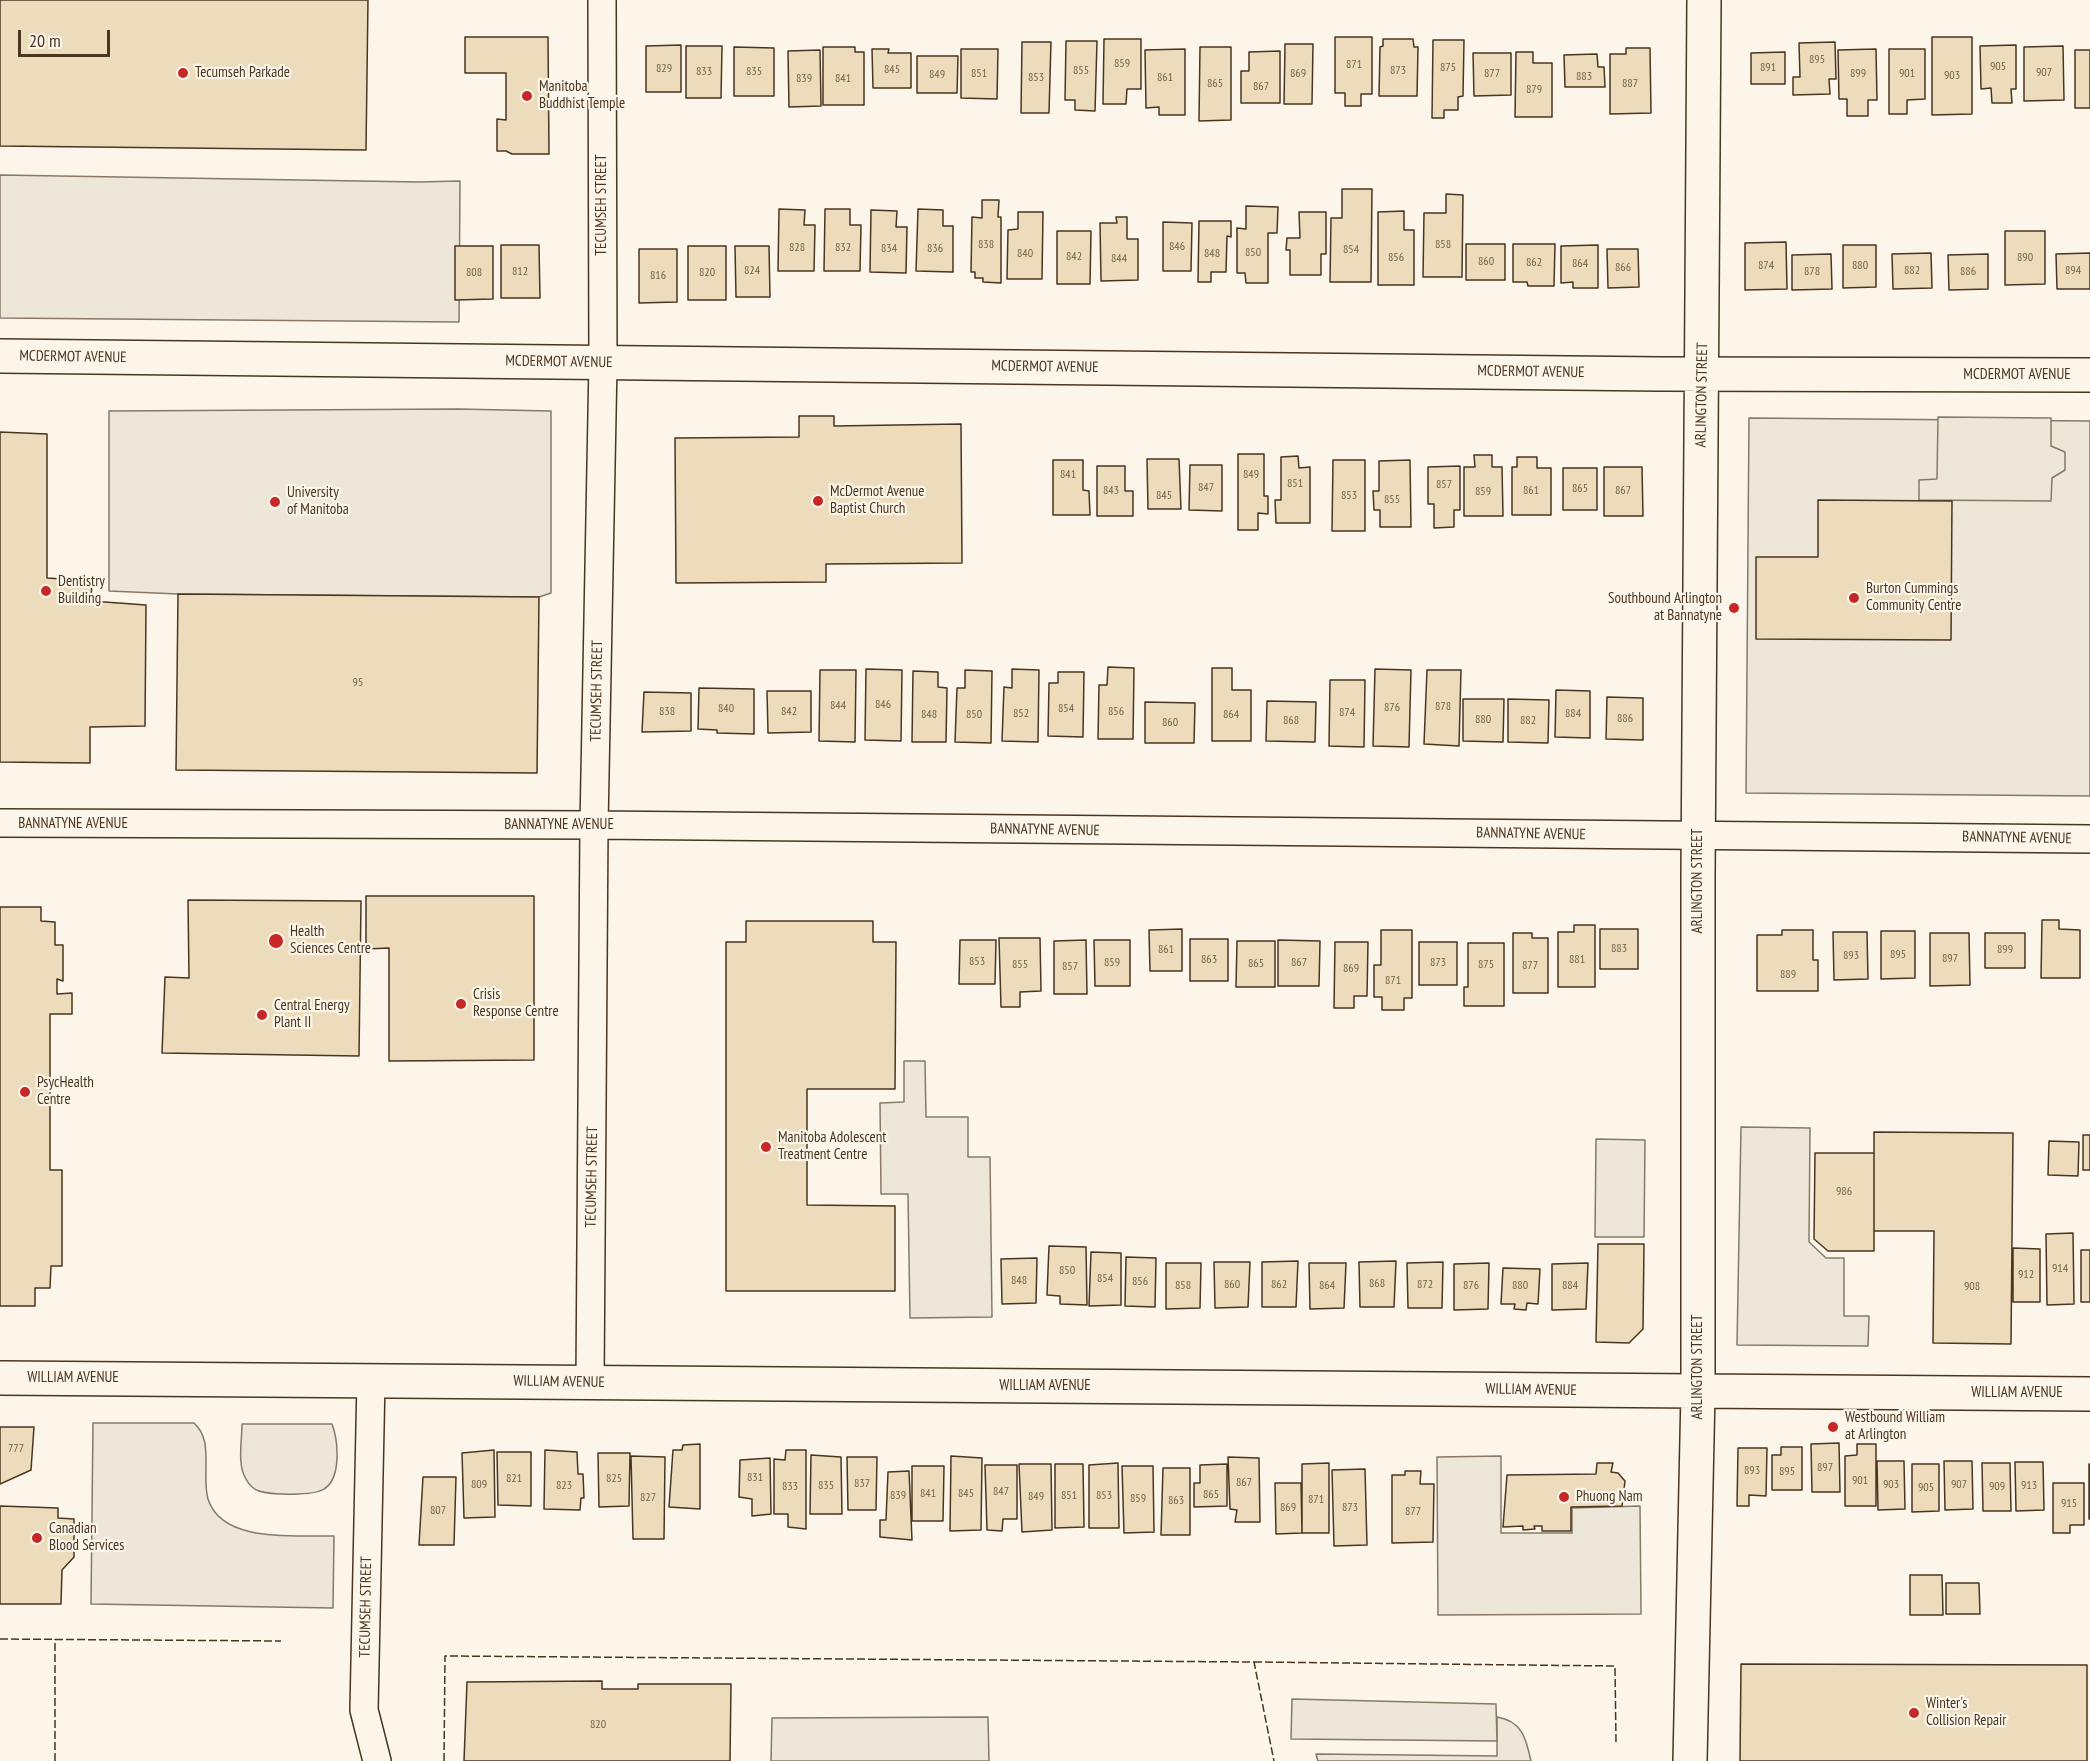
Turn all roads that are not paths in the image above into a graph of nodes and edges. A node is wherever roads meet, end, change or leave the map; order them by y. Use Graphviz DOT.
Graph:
graph roads {
  1 [pos="602,0"];
  2 [pos="1704,0"];
  3 [pos="0,356"];
  4 [pos="603,363"];
  5 [pos="1702,374"];
  6 [pos="2090,375"];
  7 [pos="0,824"];
  8 [pos="594,825"];
  9 [pos="1698,836"];
  10 [pos="2090,839"];
  11 [pos="0,1378"];
  12 [pos="371,1380"];
  13 [pos="590,1382"];
  14 [pos="1698,1392"];
  15 [pos="2090,1394"];
  16 [pos="377,1761"];
  17 [pos="1690,1761"];
  1 -- 4 [label="street, TECUMSEH STREET"];
  2 -- 5 [label="main road, ARLINGTON STREET"];
  3 -- 4 [label="main road, MCDERMOT AVENUE"];
  4 -- 5 [label="main road, MCDERMOT AVENUE"];
  4 -- 8 [label="street, TECUMSEH STREET"];
  5 -- 6 [label="main road, MCDERMOT AVENUE"];
  5 -- 9 [label="main road, ARLINGTON STREET"];
  7 -- 8 [label="street, BANNATYNE AVENUE"];
  8 -- 9 [label="street, BANNATYNE AVENUE"];
  8 -- 13 [label="street, TECUMSEH STREET"];
  9 -- 10 [label="street, BANNATYNE AVENUE"];
  9 -- 14 [label="main road, ARLINGTON STREET"];
  11 -- 12 [label="main road, WILLIAM AVENUE"];
  12 -- 13 [label="main road, WILLIAM AVENUE"];
  12 -- 16 [label="street, TECUMSEH STREET"];
  13 -- 14 [label="main road, WILLIAM AVENUE"];
  14 -- 15 [label="main road, WILLIAM AVENUE"];
  14 -- 17 [label="main road, ARLINGTON STREET"];
}
